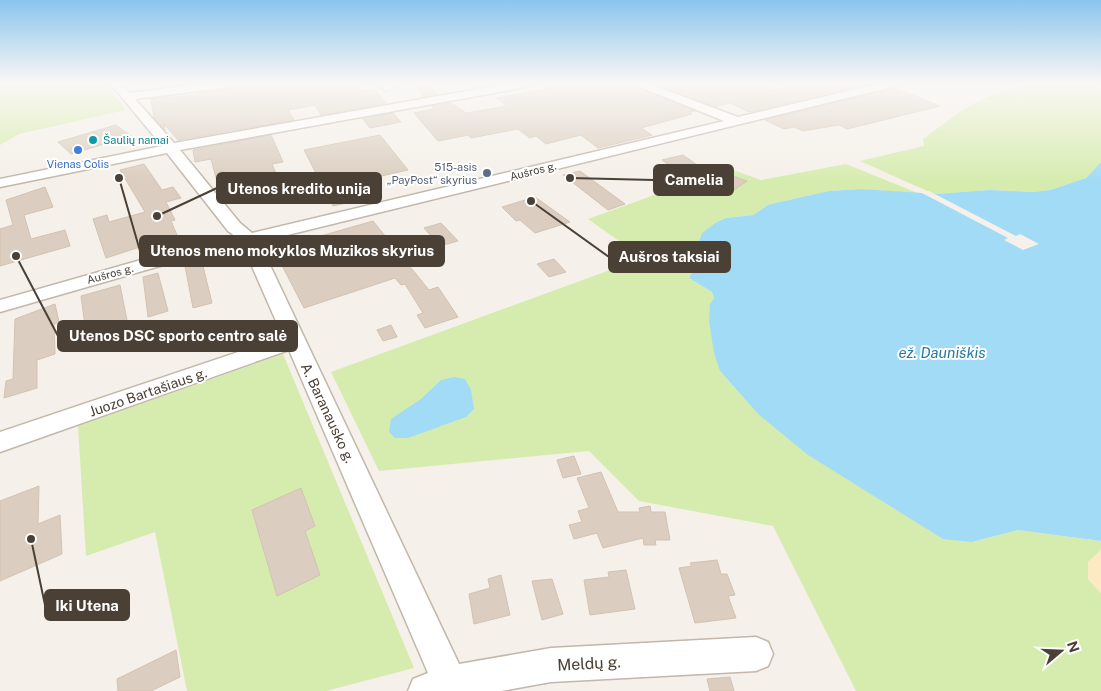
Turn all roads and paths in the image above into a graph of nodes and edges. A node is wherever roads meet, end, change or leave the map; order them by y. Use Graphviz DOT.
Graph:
graph roads {
  1 [pos="143,116"];
  2 [pos="350,116"];
  3 [pos="724,116"];
  4 [pos="763,116"];
  5 [pos="739,122"];
  6 [pos="171,149"];
  7 [pos="0,183"];
  8 [pos="249,239"];
  9 [pos="0,306"];
  10 [pos="295,340"];
  11 [pos="0,442"];
  12 [pos="756,654"];
  13 [pos="443,688"];
  1 -- 6 [label="street, A. Baranausko g."];
  2 -- 6 [label="street"];
  3 -- 5 [label="street"];
  4 -- 5 [label="street, Aušros g."];
  5 -- 8 [label="street, Aušros g."];
  6 -- 7 [label="street"];
  6 -- 8 [label="street, A. Baranausko g."];
  8 -- 9 [label="street, Aušros g."];
  8 -- 10 [label="street, A. Baranausko g."];
  10 -- 11 [label="street, Juozo Bartašiaus g."];
  10 -- 13 [label="street, A. Baranausko g."];
  12 -- 13 [label="street, Meldų g."];
}
